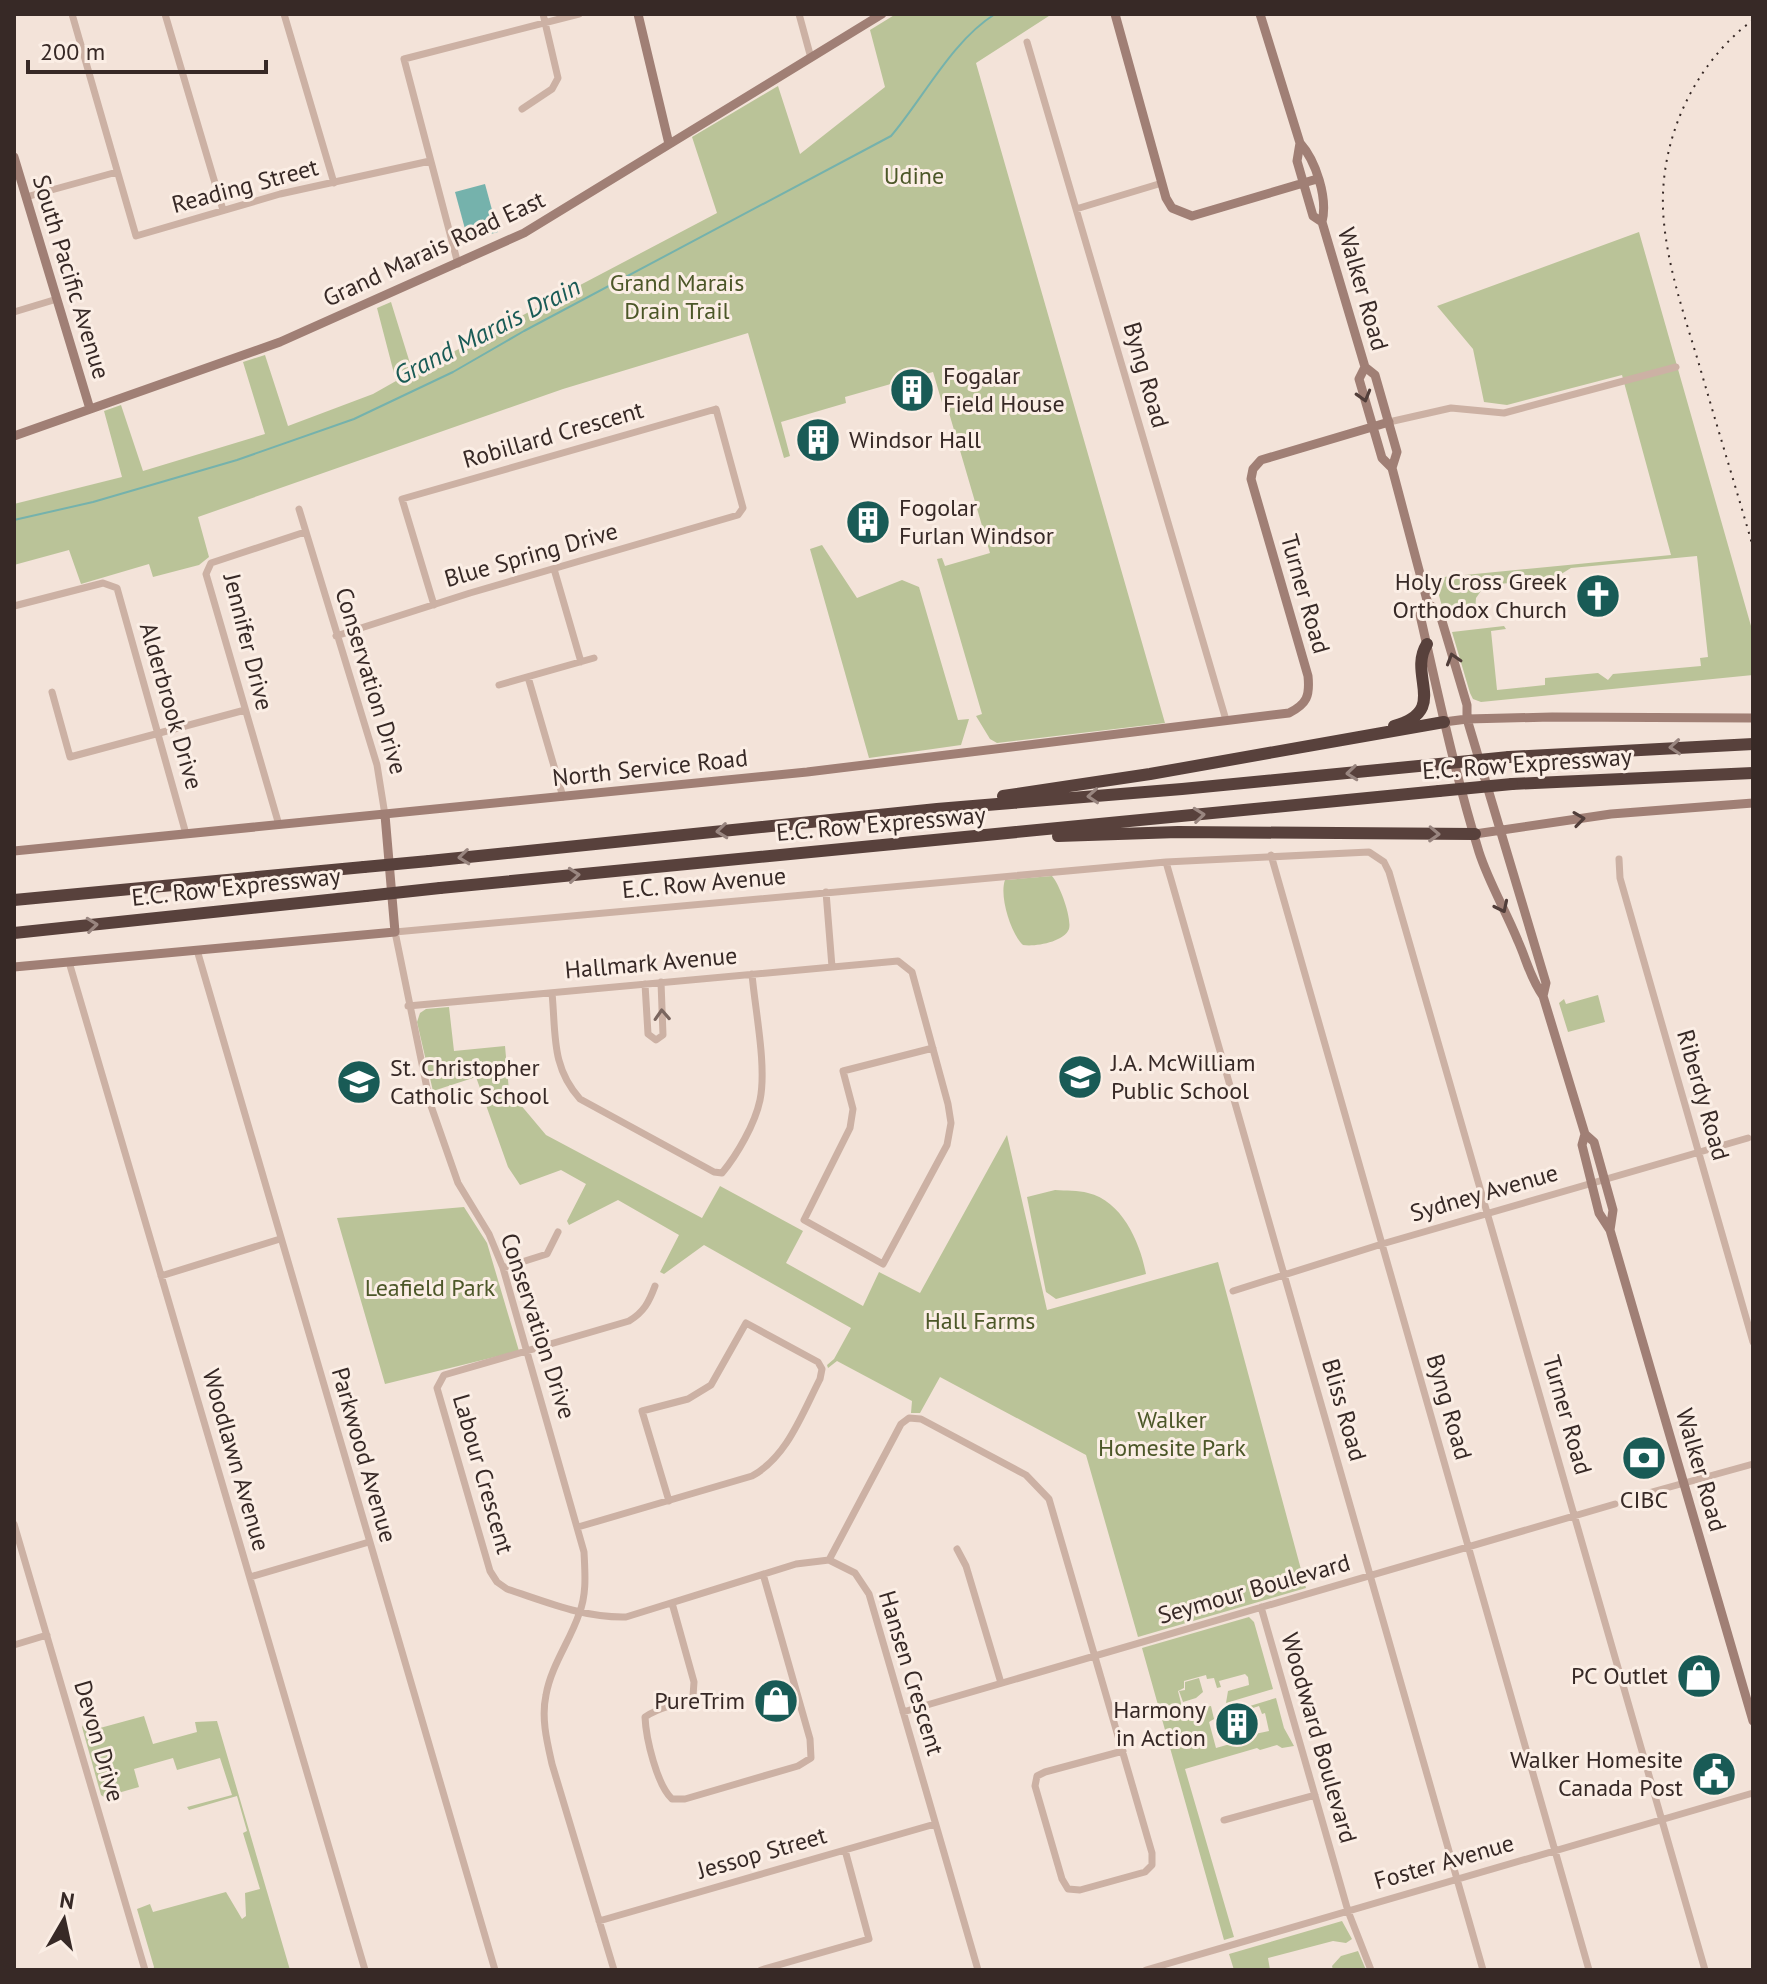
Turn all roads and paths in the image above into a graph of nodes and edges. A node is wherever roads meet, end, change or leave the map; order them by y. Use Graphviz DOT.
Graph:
graph roads {
  1 [pos="72,14"];
  2 [pos="165,14"];
  3 [pos="284,14"];
  4 [pos="579,14"];
  5 [pos="638,14"];
  6 [pos="799,14"];
  7 [pos="882,14"];
  8 [pos="1115,14"];
  9 [pos="1260,14"];
  10 [pos="544,18"];
  11 [pos="1027,42"];
  12 [pos="811,58"];
  13 [pos="522,109"];
  14 [pos="1300,143"];
  15 [pos="669,144"];
  16 [pos="14,157"];
  17 [pos="430,161"];
  18 [pos="117,172"];
  19 [pos="1317,179"];
  20 [pos="334,183"];
  21 [pos="1162,183"];
  22 [pos="1304,183"];
  23 [pos="26,197"];
  24 [pos="1076,209"];
  25 [pos="223,210"];
  26 [pos="1322,222"];
  27 [pos="458,264"];
  28 [pos="57,299"];
  29 [pos="14,312"];
  30 [pos="1365,367"];
  31 [pos="1676,367"];
  32 [pos="90,409"];
  33 [pos="1389,422"];
  34 [pos="1373,426"];
  35 [pos="14,436"];
  36 [pos="1392,468"];
  37 [pos="299,509"];
  38 [pos="738,515"];
  39 [pos="305,532"];
  40 [pos="554,569"];
  41 [pos="1428,604"];
  42 [pos="434,605"];
  43 [pos="14,606"];
  44 [pos="336,636"];
  45 [pos="1427,644"];
  46 [pos="594,658"];
  47 [pos="581,662"];
  48 [pos="528,677"];
  49 [pos="499,685"];
  50 [pos="52,692"];
  51 [pos="245,710"];
  52 [pos="1289,713"];
  53 [pos="1753,718"];
  54 [pos="1467,719"];
  55 [pos="1226,720"];
  56 [pos="1444,722"];
  57 [pos="157,732"];
  58 [pos="1353,739"];
  59 [pos="1753,744"];
  60 [pos="1753,773"];
  61 [pos="563,797"];
  62 [pos="1753,803"];
  63 [pos="937,809"];
  64 [pos="385,815"];
  65 [pos="279,825"];
  66 [pos="1501,830"];
  67 [pos="186,834"];
  68 [pos="1475,834"];
  69 [pos="983,836"];
  70 [pos="14,851"];
  71 [pos="1271,855"];
  72 [pos="1619,859"];
  73 [pos="1166,862"];
  74 [pos="1389,872"];
  75 [pos="826,892"];
  76 [pos="14,900"];
  77 [pos="395,932"];
  78 [pos="14,933"];
  79 [pos="197,950"];
  80 [pos="69,962"];
  81 [pos="14,967"];
  82 [pos="832,967"];
  83 [pos="752,974"];
  84 [pos="661,982"];
  85 [pos="645,984"];
  86 [pos="552,993"];
  87 [pos="1543,996"];
  88 [pos="408,1006"];
  89 [pos="933,1048"];
  90 [pos="1585,1134"];
  91 [pos="1748,1138"];
  92 [pos="1699,1153"];
  93 [pos="1605,1179"];
  94 [pos="1591,1183"];
  95 [pos="1488,1213"];
  96 [pos="1610,1230"];
  97 [pos="558,1232"];
  98 [pos="280,1239"];
  99 [pos="1382,1244"];
  100 [pos="503,1268"];
  101 [pos="1284,1273"];
  102 [pos="161,1276"];
  103 [pos="655,1286"];
  104 [pos="1233,1291"];
  105 [pos="1753,1342"];
  106 [pos="527,1352"];
  107 [pos="1753,1464"];
  108 [pos="1684,1483"];
  109 [pos="1641,1495"];
  110 [pos="669,1501"];
  111 [pos="1615,1504"];
  112 [pos="1575,1516"];
  113 [pos="14,1524"];
  114 [pos="578,1527"];
  115 [pos="369,1542"];
  116 [pos="1469,1547"];
  117 [pos="957,1549"];
  118 [pos="829,1560"];
  119 [pos="763,1574"];
  120 [pos="1370,1576"];
  121 [pos="250,1577"];
  122 [pos="672,1603"];
  123 [pos="1261,1607"];
  124 [pos="580,1614"];
  125 [pos="47,1635"];
  126 [pos="14,1645"];
  127 [pos="1094,1657"];
  128 [pos="1001,1683"];
  129 [pos="903,1712"];
  130 [pos="1753,1721"];
  131 [pos="1123,1751"];
  132 [pos="1753,1793"];
  133 [pos="1315,1795"];
  134 [pos="1224,1820"];
  135 [pos="1662,1820"];
  136 [pos="935,1824"];
  137 [pos="845,1850"];
  138 [pos="1555,1851"];
  139 [pos="1457,1879"];
  140 [pos="1348,1911"];
  141 [pos="599,1921"];
  142 [pos="145,1970"];
  143 [pos="365,1970"];
  144 [pos="495,1970"];
  145 [pos="614,1970"];
  146 [pos="761,1970"];
  147 [pos="978,1970"];
  148 [pos="1146,1970"];
  149 [pos="1371,1970"];
  150 [pos="1483,1970"];
  151 [pos="1589,1970"];
  152 [pos="1705,1970"];
  1 -- 18 [label="street"];
  2 -- 25 [label="street"];
  3 -- 20 [label="street"];
  4 -- 10 [label="street"];
  5 -- 15 [label="street"];
  6 -- 12 [label="street"];
  7 -- 12 [label="street, Grand Marais Road East"];
  8 -- 21 [label="street"];
  9 -- 14 [label="street, Walker Road"];
  10 -- 13 [label="street"];
  10 -- 17 [label="street"];
  11 -- 24 [label="street, Byng Road"];
  12 -- 15 [label="street, Grand Marais Road East"];
  14 -- 19 [label="street, Walker Road"];
  14 -- 22 [label="street, Walker Road"];
  15 -- 27 [label="street, Grand Marais Road East"];
  16 -- 23 [label="street, South Pacific Avenue"];
  17 -- 20 [label="street, Reading Street"];
  17 -- 27 [label="street"];
  18 -- 23 [label="street"];
  18 -- 25 [label="street, Reading Street"];
  19 -- 22 [label="street"];
  19 -- 26 [label="street, Walker Road"];
  20 -- 25 [label="street, Reading Street"];
  21 -- 22 [label="street"];
  21 -- 24 [label="street"];
  22 -- 26 [label="street, Walker Road"];
  23 -- 28 [label="street, South Pacific Avenue"];
  24 -- 55 [label="street, Byng Road"];
  26 -- 30 [label="street, Walker Road"];
  27 -- 32 [label="street, Grand Marais Road East"];
  28 -- 29 [label="street"];
  28 -- 32 [label="street, South Pacific Avenue"];
  30 -- 33 [label="street, Walker Road"];
  30 -- 34 [label="street, Walker Road, one-way"];
  31 -- 33 [label="street"];
  32 -- 35 [label="street, Grand Marais Road East"];
  33 -- 34 [label="street"];
  33 -- 36 [label="street, Walker Road"];
  34 -- 36 [label="street, Walker Road"];
  34 -- 52 [label="street, Turner Road"];
  36 -- 41 [label="street, Walker Road"];
  37 -- 39 [label="street, Conservation Drive"];
  38 -- 40 [label="street, Blue Spring Drive"];
  38 -- 42 [label="street, Robillard Crescent"];
  39 -- 44 [label="street, Conservation Drive"];
  39 -- 51 [label="street, Jennifer Drive"];
  40 -- 42 [label="street, Blue Spring Drive"];
  40 -- 47 [label="street"];
  41 -- 45 [label="street, Walker Road"];
  54 -- 41 [label="street, Walker Road, one-way"];
  42 -- 44 [label="street, Blue Spring Drive"];
  43 -- 57 [label="street, Alderbrook Drive"];
  44 -- 64 [label="street, Conservation Drive"];
  45 -- 56 [label="street, Walker Road"];
  45 -- 58 [label="highway"];
  46 -- 47 [label="street"];
  47 -- 48 [label="street"];
  48 -- 49 [label="street"];
  48 -- 61 [label="street"];
  50 -- 57 [label="street"];
  51 -- 57 [label="street"];
  51 -- 65 [label="street, Jennifer Drive"];
  52 -- 55 [label="street, North Service Road"];
  53 -- 54 [label="street"];
  54 -- 56 [label="street"];
  54 -- 66 [label="street, Walker Road"];
  55 -- 61 [label="street, North Service Road"];
  56 -- 58 [label="highway"];
  56 -- 68 [label="street, Walker Road"];
  57 -- 67 [label="street, Alderbrook Drive"];
  58 -- 63 [label="highway"];
  59 -- 63 [label="highway, E.C. Row Expressway, one-way, bridge"];
  69 -- 60 [label="highway, E.C. Row Expressway, one-way, bridge"];
  61 -- 64 [label="street, North Service Road"];
  66 -- 62 [label="street, one-way"];
  63 -- 76 [label="highway, E.C. Row Expressway, one-way, bridge"];
  64 -- 65 [label="street, North Service Road"];
  64 -- 77 [label="street, Conservation Drive"];
  65 -- 67 [label="street, North Service Road"];
  66 -- 68 [label="street"];
  66 -- 87 [label="street, Walker Road"];
  67 -- 70 [label="street, North Service Road"];
  69 -- 68 [label="highway, one-way"];
  68 -- 87 [label="street, Walker Road, one-way"];
  78 -- 69 [label="highway, E.C. Row Expressway, one-way, bridge"];
  71 -- 73 [label="street, E.C. Row Avenue"];
  71 -- 74 [label="street, E.C. Row Avenue"];
  71 -- 99 [label="street, Byng Road"];
  72 -- 92 [label="street, Riberdy Road"];
  73 -- 75 [label="street, E.C. Row Avenue"];
  73 -- 101 [label="street, Bliss Road"];
  74 -- 95 [label="street, Turner Road"];
  75 -- 77 [label="street, E.C. Row Avenue"];
  75 -- 82 [label="street"];
  77 -- 79 [label="street, E.C. Row Avenue"];
  77 -- 88 [label="street, Conservation Drive"];
  79 -- 80 [label="street, E.C. Row Avenue"];
  79 -- 98 [label="street, Parkwood Avenue"];
  80 -- 81 [label="street, E.C. Row Avenue"];
  80 -- 102 [label="street, Woodlawn Avenue"];
  82 -- 83 [label="street, Hallmark Avenue"];
  82 -- 89 [label="street, Hallmark Avenue"];
  83 -- 84 [label="street, Hallmark Avenue"];
  83 -- 86 [label="street"];
  84 -- 85 [label="street, Hallmark Avenue"];
  85 -- 84 [label="street, one-way"];
  85 -- 86 [label="street, Hallmark Avenue"];
  86 -- 88 [label="street, Hallmark Avenue"];
  87 -- 90 [label="street, Walker Road"];
  88 -- 100 [label="street, Conservation Drive"];
  89 -- 89 [label="street"];
  90 -- 93 [label="street, Walker Road"];
  90 -- 94 [label="street, Walker Road"];
  91 -- 92 [label="street, Sydney Avenue"];
  92 -- 93 [label="street, Sydney Avenue"];
  92 -- 105 [label="street, Riberdy Road"];
  93 -- 94 [label="street, Sydney Avenue"];
  93 -- 96 [label="street, Walker Road"];
  94 -- 95 [label="street, Sydney Avenue"];
  94 -- 96 [label="street, Walker Road"];
  95 -- 99 [label="street, Sydney Avenue"];
  95 -- 112 [label="street, Turner Road"];
  96 -- 108 [label="street, Walker Road"];
  97 -- 100 [label="street"];
  98 -- 102 [label="street"];
  98 -- 115 [label="street, Parkwood Avenue"];
  99 -- 101 [label="street, Sydney Avenue"];
  99 -- 116 [label="street, Byng Road"];
  100 -- 106 [label="street, Conservation Drive"];
  101 -- 104 [label="street, Sydney Avenue"];
  101 -- 120 [label="street, Bliss Road"];
  102 -- 121 [label="street, Woodlawn Avenue"];
  103 -- 106 [label="street, Labour Crescent"];
  106 -- 114 [label="street, Conservation Drive"];
  106 -- 124 [label="street, Labour Crescent"];
  107 -- 108 [label="street"];
  108 -- 109 [label="street"];
  108 -- 130 [label="street, Walker Road"];
  110 -- 110 [label="street"];
  110 -- 114 [label="street"];
  111 -- 112 [label="street, Seymour Boulevard"];
  112 -- 116 [label="street, Seymour Boulevard"];
  112 -- 135 [label="street, Turner Road"];
  113 -- 125 [label="street, Devon Drive"];
  114 -- 124 [label="street, Conservation Drive"];
  115 -- 121 [label="street"];
  115 -- 144 [label="street, Parkwood Avenue"];
  116 -- 120 [label="street, Seymour Boulevard"];
  116 -- 138 [label="street, Byng Road"];
  117 -- 128 [label="street"];
  118 -- 119 [label="street"];
  118 -- 127 [label="street"];
  118 -- 129 [label="street, Hansen Crescent"];
  119 -- 122 [label="street"];
  119 -- 122 [label="street"];
  120 -- 123 [label="street, Seymour Boulevard"];
  120 -- 139 [label="street, Bliss Road"];
  121 -- 143 [label="street, Woodlawn Avenue"];
  122 -- 124 [label="street"];
  123 -- 127 [label="street, Seymour Boulevard"];
  123 -- 133 [label="street, Woodward Boulevard"];
  124 -- 141 [label="street, Conservation Drive"];
  125 -- 126 [label="street"];
  125 -- 142 [label="street, Devon Drive"];
  127 -- 128 [label="street, Seymour Boulevard"];
  127 -- 131 [label="street"];
  128 -- 129 [label="street, Seymour Boulevard"];
  129 -- 136 [label="street, Hansen Crescent"];
  131 -- 131 [label="street"];
  132 -- 135 [label="street, Foster Avenue"];
  133 -- 134 [label="street"];
  133 -- 140 [label="street, Woodward Boulevard"];
  135 -- 138 [label="street, Foster Avenue"];
  135 -- 152 [label="street, Turner Road"];
  136 -- 137 [label="street, Jessop Street"];
  136 -- 147 [label="street, Hansen Crescent"];
  137 -- 141 [label="street, Jessop Street"];
  137 -- 146 [label="street"];
  138 -- 139 [label="street, Foster Avenue"];
  138 -- 151 [label="street, Byng Road"];
  139 -- 140 [label="street, Foster Avenue"];
  139 -- 150 [label="street, Bliss Road"];
  140 -- 148 [label="street, Foster Avenue"];
  140 -- 149 [label="street, Woodward Boulevard"];
  141 -- 145 [label="street, Conservation Drive"];
}
